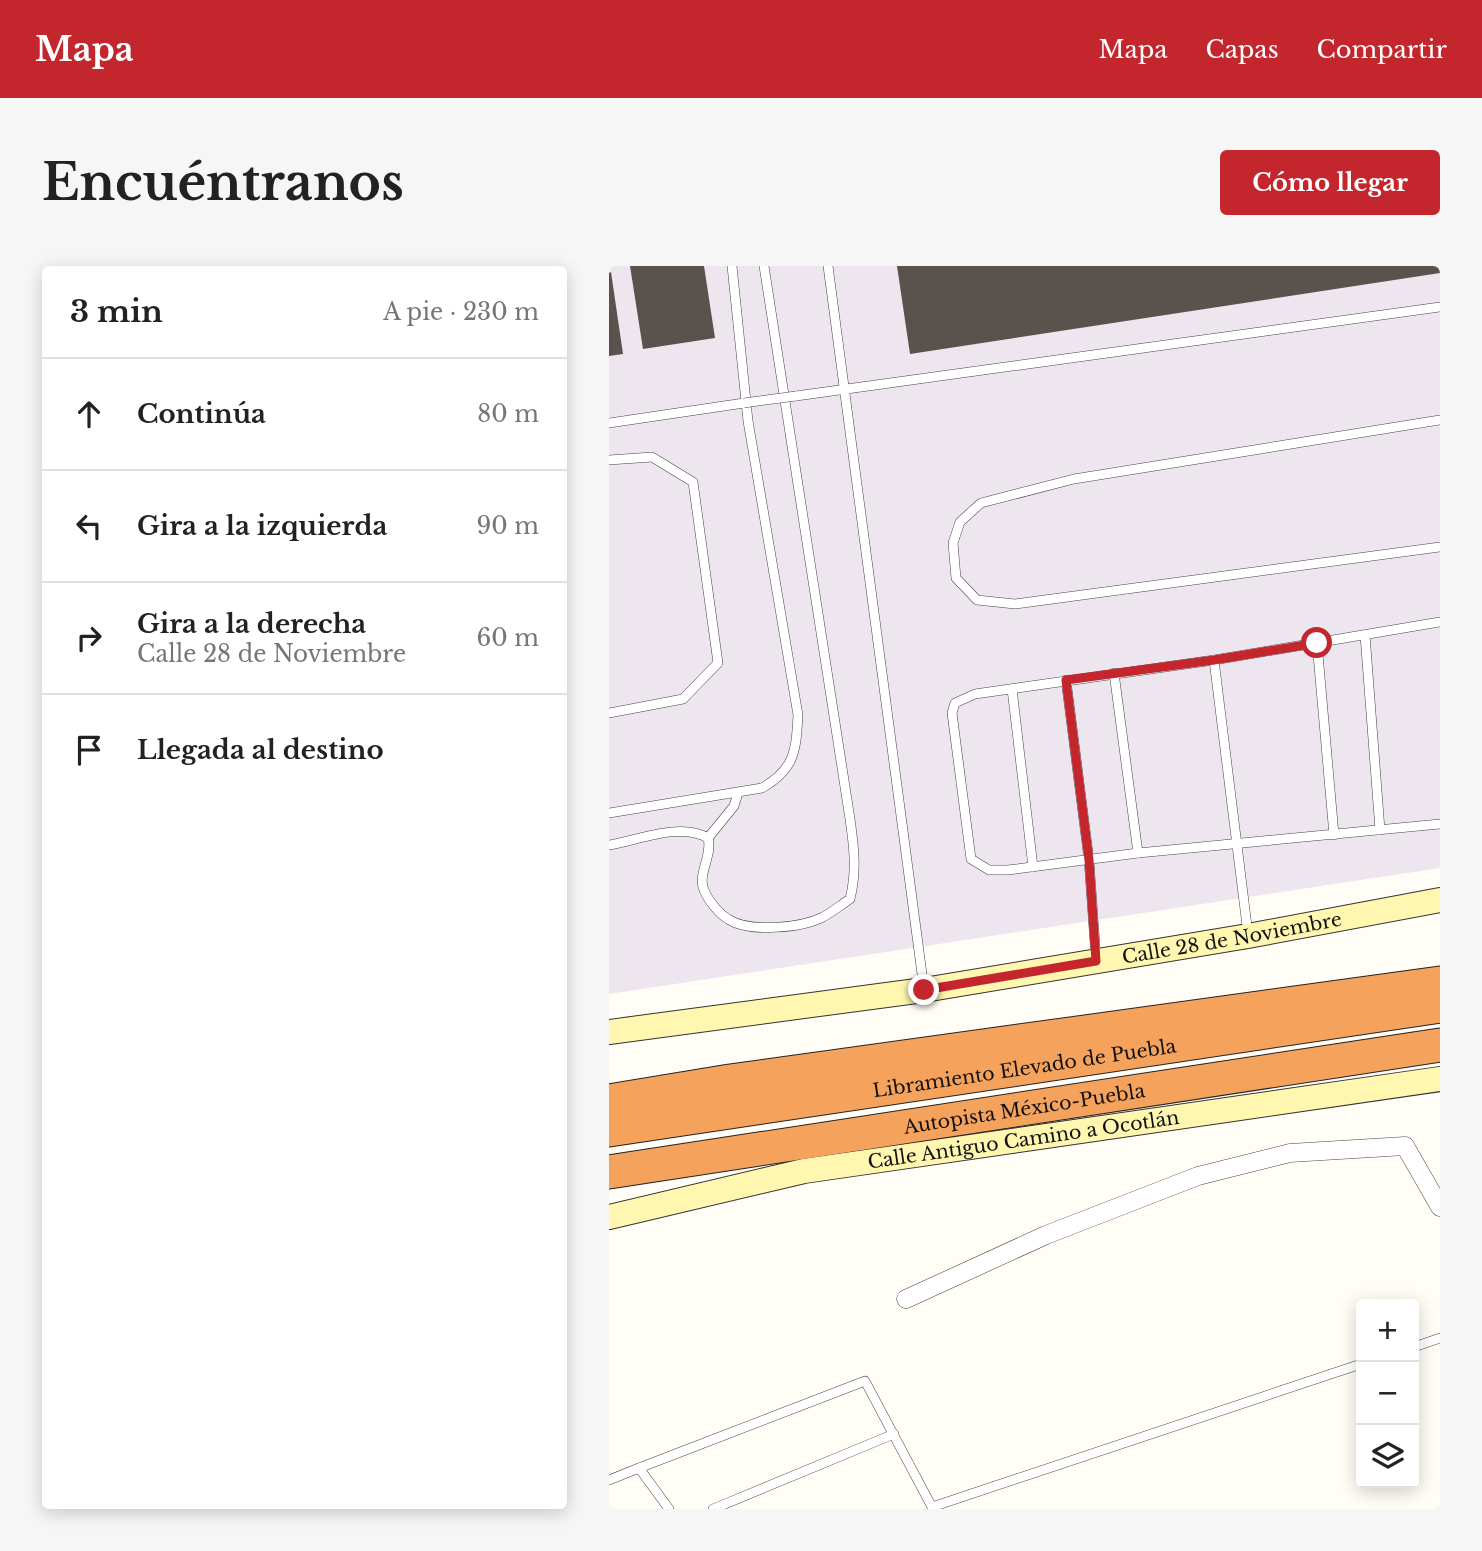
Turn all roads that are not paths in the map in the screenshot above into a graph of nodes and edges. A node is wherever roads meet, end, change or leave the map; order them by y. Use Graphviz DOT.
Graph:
graph roads {
  1 [pos="732,266"];
  2 [pos="764,266"];
  3 [pos="828,266"];
  4 [pos="1440,307"];
  5 [pos="846,390"];
  6 [pos="1440,420"];
  7 [pos="609,424"];
  8 [pos="609,460"];
  9 [pos="1440,547"];
  10 [pos="1440,622"];
  11 [pos="1366,635"];
  12 [pos="1317,643"];
  13 [pos="1214,660"];
  14 [pos="1114,673"];
  15 [pos="1066,680"];
  16 [pos="1012,689"];
  17 [pos="609,713"];
  18 [pos="737,793"];
  19 [pos="609,813"];
  20 [pos="1440,824"];
  21 [pos="1380,830"];
  22 [pos="1334,835"];
  23 [pos="708,838"];
  24 [pos="1236,844"];
  25 [pos="609,845"];
  26 [pos="1138,853"];
  27 [pos="1089,860"];
  28 [pos="1033,867"];
  29 [pos="1440,900"];
  30 [pos="1248,936"];
  31 [pos="1096,961"];
  32 [pos="1440,975"];
  33 [pos="1440,983"];
  34 [pos="924,990"];
  35 [pos="1440,1006"];
  36 [pos="609,1032"];
  37 [pos="1440,1045"];
  38 [pos="1440,1079"];
  39 [pos="609,1087"];
  40 [pos="609,1101"];
  41 [pos="609,1130"];
  42 [pos="609,1172"];
  43 [pos="1440,1207"];
  44 [pos="609,1217"];
  45 [pos="906,1299"];
  46 [pos="1440,1338"];
  47 [pos="1419,1345"];
  48 [pos="1356,1366"];
  49 [pos="894,1434"];
  50 [pos="639,1468"];
  51 [pos="609,1480"];
  52 [pos="932,1508"];
  53 [pos="669,1509"];
  54 [pos="713,1509"];
  1 -- 18 [label="lane"];
  2 -- 23 [label="lane"];
  3 -- 5 [label="lane"];
  4 -- 5 [label="lane"];
  5 -- 7 [label="lane, bridge"];
  5 -- 34 [label="lane"];
  6 -- 9 [label="lane"];
  8 -- 17 [label="lane"];
  10 -- 11 [label="lane"];
  11 -- 12 [label="lane"];
  11 -- 21 [label="lane"];
  12 -- 13 [label="lane"];
  12 -- 22 [label="lane"];
  13 -- 14 [label="lane"];
  13 -- 24 [label="lane"];
  14 -- 15 [label="lane"];
  14 -- 26 [label="lane"];
  15 -- 16 [label="lane"];
  15 -- 27 [label="lane"];
  16 -- 28 [label="lane"];
  16 -- 28 [label="lane"];
  18 -- 19 [label="lane"];
  18 -- 23 [label="lane"];
  20 -- 21 [label="lane"];
  21 -- 22 [label="lane"];
  22 -- 24 [label="lane"];
  23 -- 25 [label="lane"];
  24 -- 26 [label="lane"];
  24 -- 30 [label="lane"];
  26 -- 27 [label="lane"];
  27 -- 28 [label="lane"];
  27 -- 31 [label="lane"];
  29 -- 30 [label="street, Calle 28 de Noviembre"];
  30 -- 31 [label="street, Calle 28 de Noviembre"];
  31 -- 34 [label="street, Calle 28 de Noviembre"];
  32 -- 39 [label="highway"];
  33 -- 40 [label="highway, Libramiento Elevado de Puebla"];
  34 -- 36 [label="street, Calle 28 de Noviembre"];
  35 -- 41 [label="highway, Libramiento Elevado de Puebla"];
  37 -- 42 [label="highway, Autopista México-Puebla"];
  38 -- 44 [label="street, Calle Antiguo Camino a Ocotlán"];
  43 -- 45 [label="street"];
  46 -- 47 [label="lane"];
  48 -- 52 [label="lane"];
  49 -- 50 [label="lane"];
  49 -- 52 [label="lane"];
  49 -- 54 [label="lane"];
  50 -- 51 [label="lane"];
  50 -- 53 [label="lane"];
}
